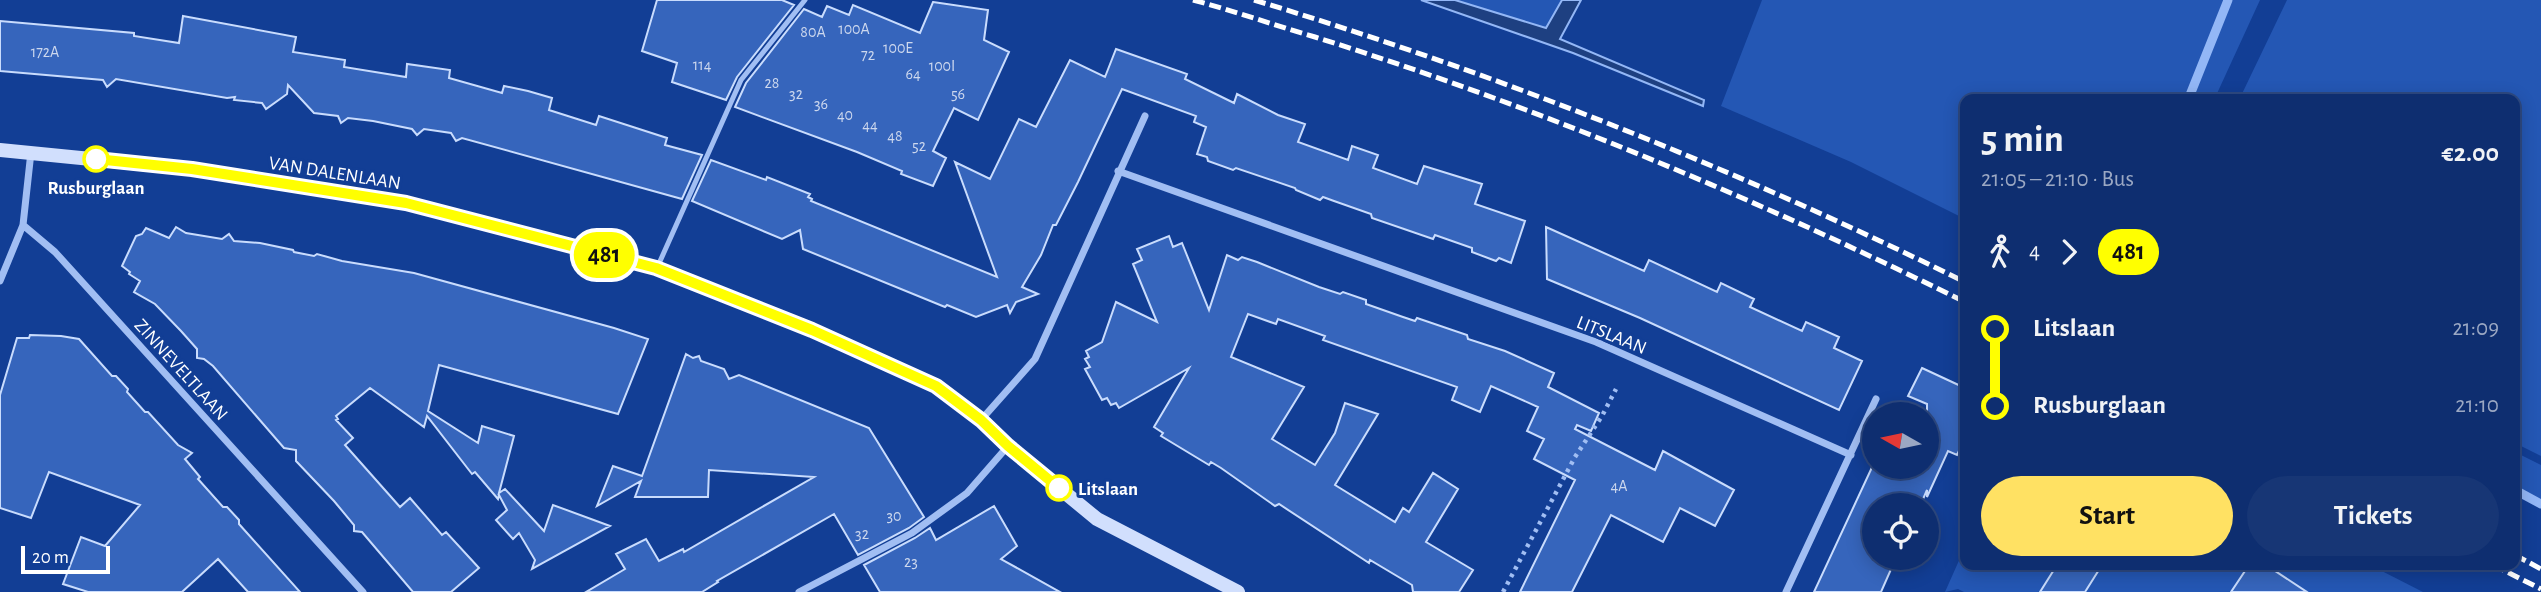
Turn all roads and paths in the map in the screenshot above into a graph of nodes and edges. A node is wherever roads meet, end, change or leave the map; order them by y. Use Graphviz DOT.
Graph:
graph roads {
  1 [pos="805,0"];
  2 [pos="1145,116"];
  3 [pos="0,150"];
  4 [pos="32,152"];
  5 [pos="1118,171"];
  6 [pos="23,225"];
  7 [pos="656,268"];
  8 [pos="0,281"];
  9 [pos="1616,389"];
  10 [pos="1877,399"];
  11 [pos="981,420"];
  12 [pos="1008,446"];
  13 [pos="1851,455"];
  14 [pos="363,592"];
  15 [pos="799,592"];
  16 [pos="1238,592"];
  17 [pos="1503,592"];
  18 [pos="1786,592"];
  1 -- 7 [label="lane"];
  2 -- 5 [label="street"];
  3 -- 4 [label="street, VAN DALENLAAN"];
  4 -- 6 [label="street"];
  4 -- 7 [label="street, VAN DALENLAAN"];
  5 -- 11 [label="street"];
  5 -- 13 [label="street, LITSLAAN"];
  6 -- 8 [label="street"];
  6 -- 14 [label="street, ZINNEVELTLAAN"];
  7 -- 11 [label="street, VAN DALENLAAN"];
  9 -- 17 [label="path"];
  10 -- 13 [label="street"];
  11 -- 12 [label="street, VAN DALENLAAN"];
  12 -- 15 [label="street"];
  12 -- 16 [label="street, VAN DALENLAAN"];
  13 -- 18 [label="street"];
}
